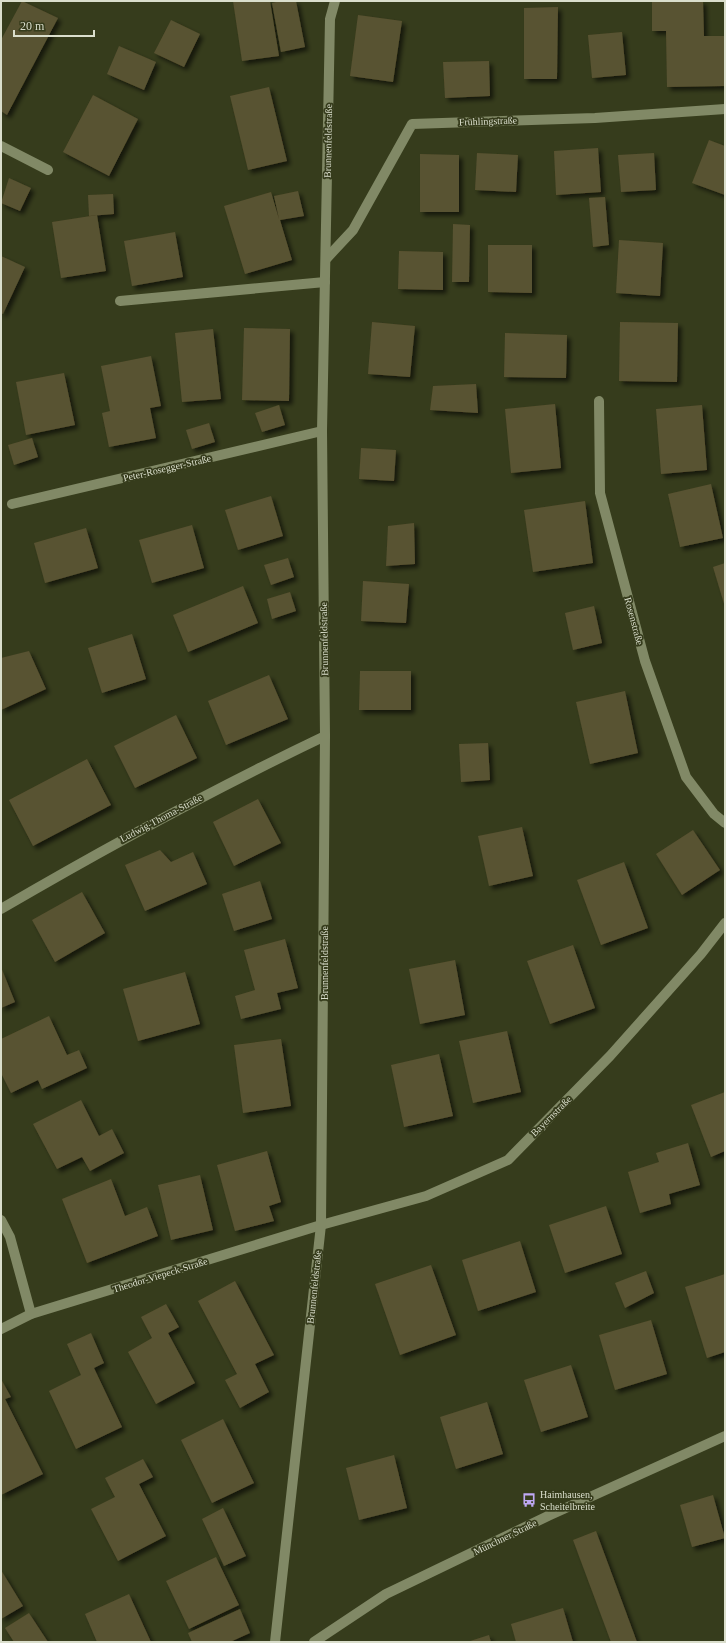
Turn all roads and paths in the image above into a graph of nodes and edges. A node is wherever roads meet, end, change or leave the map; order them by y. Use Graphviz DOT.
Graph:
graph roads {
  1 [pos="335,1"];
  2 [pos="725,109"];
  3 [pos="3,147"];
  4 [pos="48,170"];
  5 [pos="326,259"];
  6 [pos="325,282"];
  7 [pos="120,301"];
  8 [pos="599,401"];
  9 [pos="322,431"];
  10 [pos="12,504"];
  11 [pos="325,736"];
  12 [pos="725,823"];
  13 [pos="1,909"];
  14 [pos="725,923"];
  15 [pos="1,1220"];
  16 [pos="321,1225"];
  17 [pos="31,1314"];
  18 [pos="1,1329"];
  19 [pos="725,1436"];
  20 [pos="275,1642"];
  21 [pos="314,1642"];
  1 -- 5 [label="street, Brunnenfeldstraße"];
  2 -- 5 [label="street, Frühlingstraße"];
  3 -- 4 [label="street"];
  5 -- 6 [label="street, Brunnenfeldstraße"];
  6 -- 7 [label="street"];
  6 -- 9 [label="street, Brunnenfeldstraße"];
  8 -- 12 [label="street, Rosenstraße"];
  9 -- 10 [label="street, Peter-Rosegger-Straße"];
  9 -- 11 [label="street, Brunnenfeldstraße"];
  11 -- 13 [label="street, Ludwig-Thoma-Straße"];
  11 -- 16 [label="street, Brunnenfeldstraße"];
  14 -- 16 [label="street, Bayernstraße"];
  15 -- 17 [label="street"];
  16 -- 17 [label="street, Theodor-Viepeck-Straße"];
  16 -- 20 [label="street, Brunnenfeldstraße"];
  17 -- 18 [label="street, Theodor-Viepeck-Straße"];
  19 -- 21 [label="street, Münchner Straße"];
}
